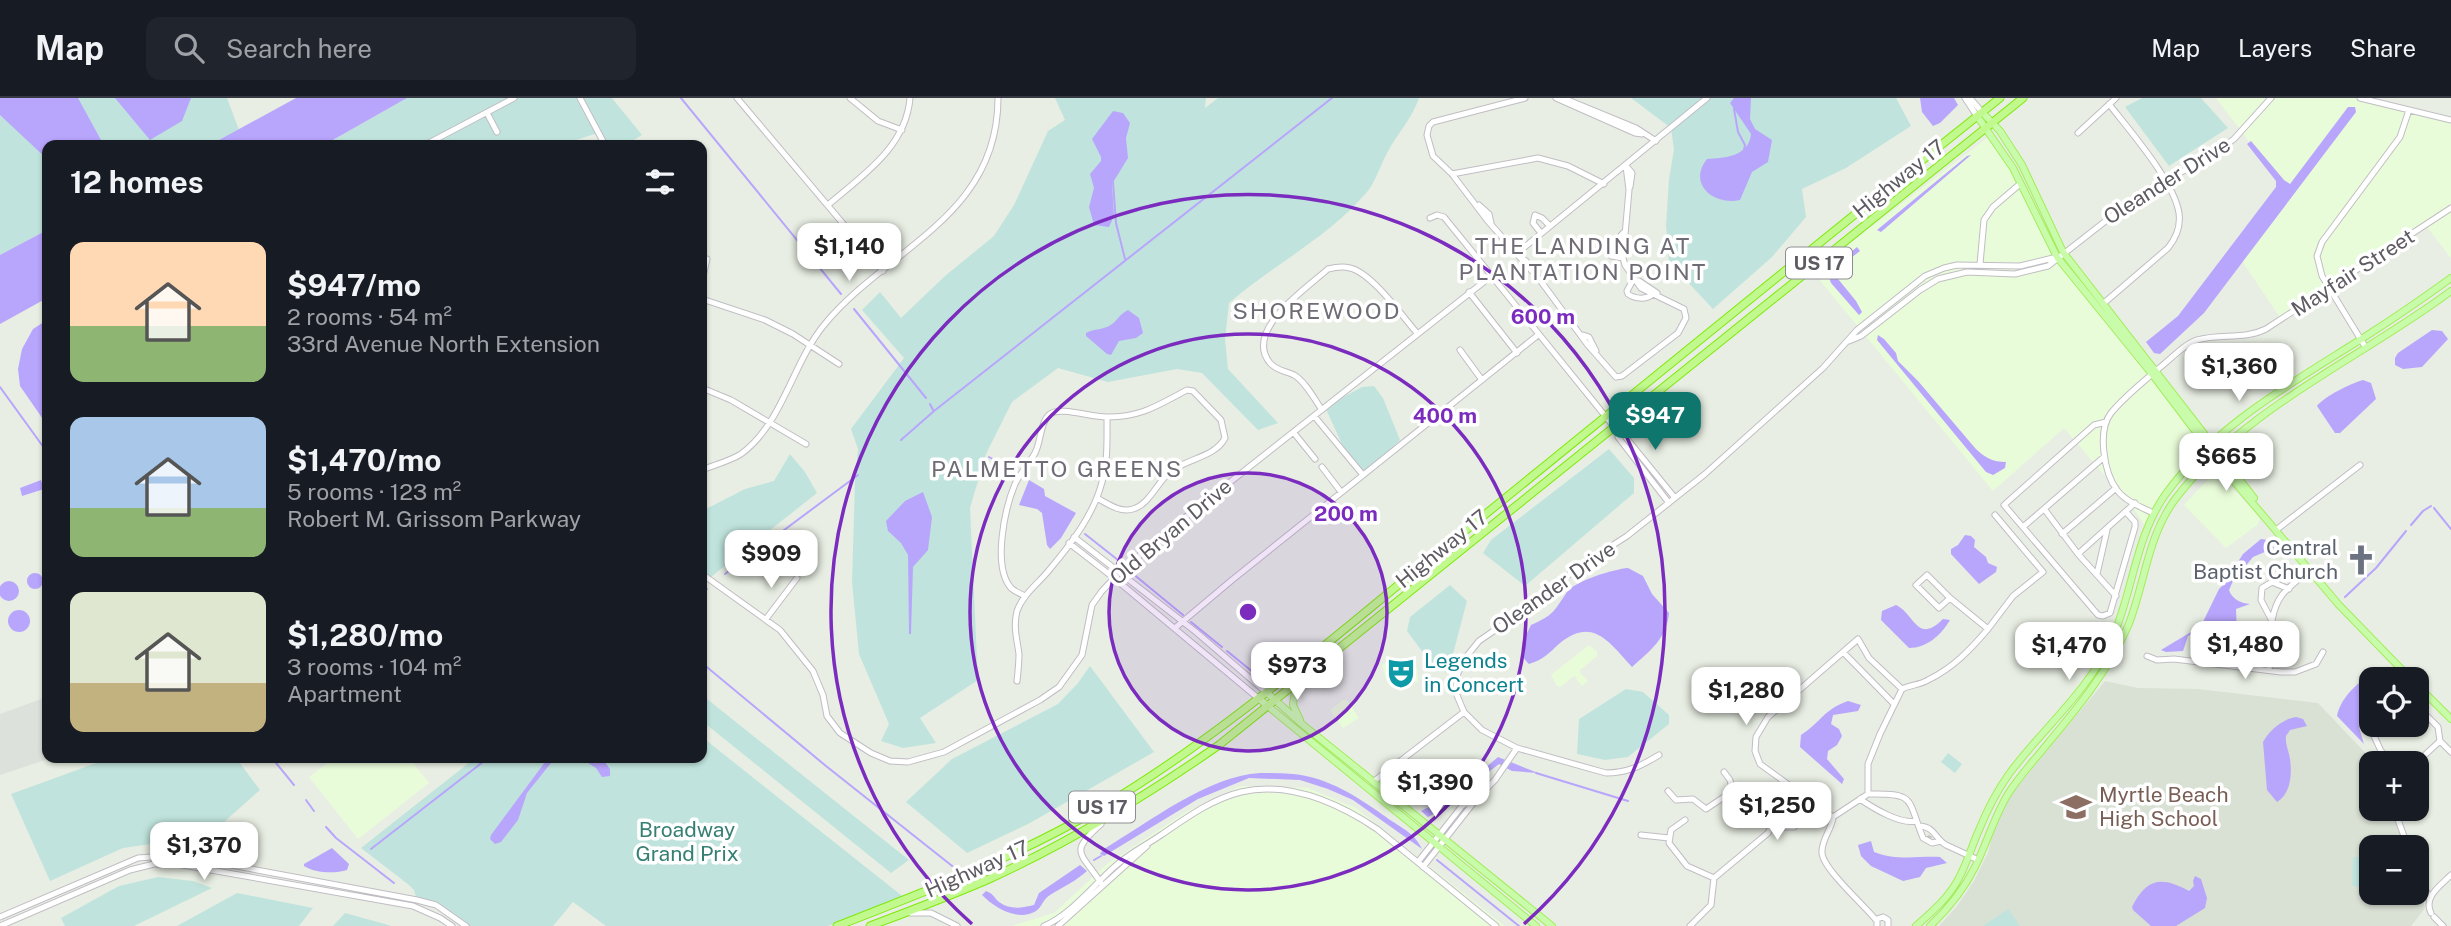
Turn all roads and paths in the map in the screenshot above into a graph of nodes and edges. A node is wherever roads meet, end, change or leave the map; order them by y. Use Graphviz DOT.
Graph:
graph roads {
  1 [pos="514,98"];
  2 [pos="580,98"];
  3 [pos="737,98"];
  4 [pos="850,98"];
  5 [pos="911,98"];
  6 [pos="998,98"];
  7 [pos="1525,98"];
  8 [pos="1556,98"];
  9 [pos="1563,98"];
  10 [pos="1707,98"];
  11 [pos="1965,98"];
  12 [pos="1970,98"];
  13 [pos="2000,98"];
  14 [pos="2022,98"];
  15 [pos="2116,98"];
  16 [pos="2271,98"];
  17 [pos="2360,98"];
  18 [pos="2109,104"];
  19 [pos="2409,110"];
  20 [pos="487,113"];
  21 [pos="1980,114"];
  22 [pos="1606,118"];
  23 [pos="2451,120"];
  24 [pos="1989,125"];
  25 [pos="902,130"];
  26 [pos="498,132"];
  27 [pos="2078,132"];
  28 [pos="435,140"];
  29 [pos="602,140"];
  30 [pos="1656,141"];
  31 [pos="1626,166"];
  32 [pos="1452,174"];
  33 [pos="2164,180"];
  34 [pos="1604,184"];
  35 [pos="2020,184"];
  36 [pos="828,205"];
  37 [pos="2451,208"];
  38 [pos="1430,218"];
  39 [pos="1550,226"];
  40 [pos="1624,232"];
  41 [pos="1541,233"];
  42 [pos="2063,252"];
  43 [pos="1516,254"];
  44 [pos="2057,257"];
  45 [pos="1623,258"];
  46 [pos="1980,264"];
  47 [pos="883,271"];
  48 [pos="1490,277"];
  49 [pos="1634,278"];
  50 [pos="2451,278"];
  51 [pos="2329,287"];
  52 [pos="2451,291"];
  53 [pos="1469,292"];
  54 [pos="1654,294"];
  55 [pos="707,301"];
  56 [pos="2104,303"];
  57 [pos="1417,333"];
  58 [pos="1538,335"];
  59 [pos="2361,340"];
  60 [pos="1849,341"];
  61 [pos="811,347"];
  62 [pos="2366,348"];
  63 [pos="1460,350"];
  64 [pos="1517,353"];
  65 [pos="839,364"];
  66 [pos="2154,372"];
  67 [pos="1482,380"];
  68 [pos="707,390"];
  69 [pos="1322,410"];
  70 [pos="1315,416"];
  71 [pos="1107,417"];
  72 [pos="1605,417"];
  73 [pos="769,422"];
  74 [pos="2106,422"];
  75 [pos="1617,430"];
  76 [pos="1294,433"];
  77 [pos="806,444"];
  78 [pos="2211,445"];
  79 [pos="2217,454"];
  80 [pos="2104,457"];
  81 [pos="1315,459"];
  82 [pos="2360,465"];
  83 [pos="1322,467"];
  84 [pos="707,469"];
  85 [pos="1363,475"];
  86 [pos="2116,488"];
  87 [pos="1341,492"];
  88 [pos="1097,498"];
  89 [pos="1675,498"];
  90 [pos="1669,503"];
  91 [pos="2135,503"];
  92 [pos="2045,510"];
  93 [pos="2126,512"];
  94 [pos="2153,513"];
  95 [pos="1995,515"];
  96 [pos="2023,527"];
  97 [pos="2108,528"];
  98 [pos="2276,530"];
  99 [pos="2062,534"];
  100 [pos="1074,537"];
  101 [pos="1069,543"];
  102 [pos="2078,554"];
  103 [pos="2310,569"];
  104 [pos="1121,571"];
  105 [pos="2096,574"];
  106 [pos="707,578"];
  107 [pos="797,578"];
  108 [pos="1114,578"];
  109 [pos="2288,589"];
  110 [pos="1025,596"];
  111 [pos="2116,596"];
  112 [pos="1950,598"];
  113 [pos="766,619"];
  114 [pos="1181,621"];
  115 [pos="2272,621"];
  116 [pos="1175,628"];
  117 [pos="1988,629"];
  118 [pos="1843,652"];
  119 [pos="2323,652"];
  120 [pos="2147,656"];
  121 [pos="2399,667"];
  122 [pos="2269,670"];
  123 [pos="1017,681"];
  124 [pos="1296,684"];
  125 [pos="1902,689"];
  126 [pos="1266,692"];
  127 [pos="2429,697"];
  128 [pos="1258,698"];
  129 [pos="1275,701"];
  130 [pos="1894,704"];
  131 [pos="1268,707"];
  132 [pos="1464,712"];
  133 [pos="2429,718"];
  134 [pos="2451,719"];
  135 [pos="1302,724"];
  136 [pos="2440,741"];
  137 [pos="1517,748"];
  138 [pos="2429,751"];
  139 [pos="2451,752"];
  140 [pos="1659,755"];
  141 [pos="1724,772"];
  142 [pos="1373,782"];
  143 [pos="1668,792"];
  144 [pos="1732,793"];
  145 [pos="1868,794"];
  146 [pos="1860,799"];
  147 [pos="1833,817"];
  148 [pos="1107,818"];
  149 [pos="1685,820"];
  150 [pos="1920,824"];
  151 [pos="1772,827"];
  152 [pos="1794,827"];
  153 [pos="1641,835"];
  154 [pos="1442,837"];
  155 [pos="1933,837"];
  156 [pos="1669,838"];
  157 [pos="1436,844"];
  158 [pos="1969,855"];
  159 [pos="1978,860"];
  160 [pos="1421,865"];
  161 [pos="2451,875"];
  162 [pos="1714,878"];
  163 [pos="1101,883"];
  164 [pos="2429,898"];
  165 [pos="2427,905"];
  166 [pos="896,916"];
  167 [pos="0,917"];
  168 [pos="1877,923"];
  169 [pos="955,925"];
  170 [pos="0,926"];
  171 [pos="452,926"];
  172 [pos="466,926"];
  173 [pos="837,926"];
  174 [pos="870,926"];
  175 [pos="1044,926"];
  176 [pos="1058,926"];
  177 [pos="1496,926"];
  178 [pos="1536,926"];
  179 [pos="1552,926"];
  180 [pos="1690,926"];
  181 [pos="1888,926"];
  182 [pos="1916,926"];
  183 [pos="1930,926"];
  184 [pos="2443,926"];
  1 -- 20 [label="street"];
  2 -- 29 [label="street"];
  3 -- 36 [label="street"];
  4 -- 25 [label="street"];
  5 -- 25 [label="street"];
  6 -- 47 [label="street"];
  7 -- 32 [label="street"];
  8 -- 22 [label="street"];
  9 -- 22 [label="street"];
  10 -- 30 [label="street"];
  11 -- 21 [label="street"];
  12 -- 21 [label="street"];
  13 -- 21 [label="highway, Highway 17 / US 17"];
  14 -- 24 [label="highway, Highway 17 / US 17"];
  15 -- 18 [label="street"];
  16 -- 33 [label="street, Oleander Drive"];
  17 -- 19 [label="street"];
  18 -- 27 [label="street"];
  18 -- 33 [label="street"];
  19 -- 23 [label="street"];
  19 -- 51 [label="street"];
  20 -- 26 [label="street"];
  20 -- 28 [label="street"];
  21 -- 24 [label="main road"];
  21 -- 72 [label="highway, Highway 17 / US 17"];
  22 -- 30 [label="street"];
  24 -- 35 [label="main road"];
  24 -- 42 [label="main road"];
  24 -- 75 [label="highway, Highway 17 / US 17"];
  25 -- 36 [label="street"];
  30 -- 31 [label="street"];
  31 -- 34 [label="street"];
  31 -- 40 [label="street"];
  32 -- 34 [label="street"];
  32 -- 43 [label="street"];
  33 -- 42 [label="street, Oleander Drive"];
  33 -- 56 [label="street"];
  34 -- 39 [label="street"];
  35 -- 44 [label="main road"];
  35 -- 46 [label="street"];
  36 -- 47 [label="street"];
  37 -- 51 [label="street, Mayfair Street"];
  38 -- 48 [label="street"];
  39 -- 41 [label="street"];
  39 -- 41 [label="street"];
  40 -- 45 [label="street"];
  40 -- 45 [label="street"];
  41 -- 43 [label="street"];
  42 -- 44 [label="street, Oleander Drive"];
  42 -- 56 [label="main road"];
  43 -- 54 [label="street"];
  44 -- 46 [label="street, Oleander Drive"];
  44 -- 60 [label="street, Oleander Drive"];
  44 -- 66 [label="main road"];
  45 -- 49 [label="street"];
  46 -- 60 [label="street, Oleander Drive"];
  47 -- 61 [label="street"];
  48 -- 53 [label="street, Old Bryan Drive"];
  48 -- 58 [label="street"];
  49 -- 54 [label="street"];
  49 -- 54 [label="street"];
  50 -- 59 [label="main road"];
  51 -- 59 [label="street"];
  51 -- 66 [label="street, Mayfair Street"];
  52 -- 62 [label="main road"];
  53 -- 57 [label="street, Old Bryan Drive"];
  53 -- 64 [label="street"];
  55 -- 61 [label="street"];
  56 -- 66 [label="main road"];
  57 -- 69 [label="street, Old Bryan Drive"];
  57 -- 69 [label="street"];
  58 -- 64 [label="street"];
  58 -- 72 [label="street"];
  59 -- 62 [label="street"];
  59 -- 78 [label="main road"];
  60 -- 89 [label="street, Oleander Drive"];
  61 -- 65 [label="street"];
  61 -- 73 [label="street"];
  62 -- 79 [label="main road"];
  63 -- 67 [label="street"];
  64 -- 67 [label="street"];
  66 -- 74 [label="street, Mayfair Street"];
  66 -- 78 [label="main road"];
  67 -- 85 [label="street"];
  68 -- 73 [label="street"];
  69 -- 70 [label="street, Old Bryan Drive"];
  70 -- 76 [label="street, Old Bryan Drive"];
  70 -- 85 [label="street"];
  71 -- 88 [label="street"];
  71 -- 88 [label="street"];
  71 -- 110 [label="street"];
  72 -- 75 [label="street"];
  72 -- 126 [label="highway, Highway 17 / US 17"];
  73 -- 77 [label="street"];
  73 -- 84 [label="street"];
  74 -- 80 [label="street"];
  74 -- 96 [label="street, Mayfair Street"];
  75 -- 89 [label="street"];
  75 -- 90 [label="street"];
  75 -- 124 [label="highway, Highway 17 / US 17"];
  76 -- 81 [label="street"];
  76 -- 104 [label="street, Old Bryan Drive"];
  78 -- 79 [label="main road"];
  78 -- 94 [label="main road"];
  79 -- 98 [label="main road"];
  79 -- 159 [label="main road"];
  80 -- 86 [label="street"];
  80 -- 92 [label="street"];
  82 -- 98 [label="street"];
  83 -- 87 [label="street"];
  85 -- 87 [label="street"];
  86 -- 91 [label="street"];
  86 -- 99 [label="street"];
  87 -- 114 [label="street"];
  88 -- 100 [label="street"];
  89 -- 90 [label="street, Oleander Drive"];
  90 -- 132 [label="street, Oleander Drive"];
  91 -- 93 [label="street"];
  91 -- 94 [label="street"];
  92 -- 96 [label="street"];
  92 -- 99 [label="street"];
  93 -- 97 [label="street"];
  93 -- 111 [label="street"];
  94 -- 158 [label="main road"];
  95 -- 117 [label="street"];
  96 -- 111 [label="street"];
  97 -- 102 [label="street"];
  97 -- 105 [label="street"];
  98 -- 103 [label="main road"];
  99 -- 102 [label="street"];
  100 -- 101 [label="street"];
  100 -- 104 [label="street"];
  101 -- 108 [label="street"];
  101 -- 110 [label="street"];
  102 -- 105 [label="street"];
  103 -- 109 [label="street"];
  103 -- 121 [label="main road"];
  104 -- 108 [label="street, Old Bryan Drive"];
  104 -- 114 [label="street"];
  105 -- 111 [label="street"];
  106 -- 113 [label="street, Old Bryan Drive"];
  107 -- 113 [label="street"];
  108 -- 113 [label="street, Old Bryan Drive"];
  108 -- 116 [label="street"];
  109 -- 115 [label="street"];
  109 -- 115 [label="street"];
  110 -- 123 [label="street"];
  112 -- 112 [label="street"];
  112 -- 117 [label="street"];
  114 -- 116 [label="street"];
  114 -- 126 [label="street"];
  115 -- 122 [label="street"];
  116 -- 128 [label="street"];
  117 -- 125 [label="street"];
  118 -- 125 [label="street"];
  118 -- 130 [label="street"];
  118 -- 147 [label="street"];
  119 -- 122 [label="street"];
  120 -- 122 [label="street"];
  124 -- 129 [label="highway, Highway 17 / US 17"];
  124 -- 135 [label="main road"];
  125 -- 130 [label="street"];
  126 -- 128 [label="highway, Highway 17 / US 17"];
  126 -- 129 [label="main road"];
  127 -- 134 [label="main road"];
  128 -- 131 [label="main road"];
  128 -- 173 [label="highway, Highway 17 / US 17"];
  129 -- 131 [label="highway, Highway 17 / US 17"];
  129 -- 135 [label="main road"];
  130 -- 145 [label="street"];
  131 -- 148 [label="highway, Highway 17 / US 17"];
  131 -- 157 [label="main road"];
  132 -- 137 [label="street"];
  132 -- 142 [label="street"];
  133 -- 136 [label="street"];
  135 -- 142 [label="main road"];
  136 -- 138 [label="street"];
  136 -- 139 [label="street"];
  137 -- 140 [label="street"];
  137 -- 154 [label="street"];
  141 -- 144 [label="street"];
  142 -- 154 [label="main road"];
  143 -- 144 [label="street"];
  144 -- 151 [label="street"];
  145 -- 146 [label="street"];
  145 -- 150 [label="street"];
  146 -- 147 [label="street"];
  146 -- 150 [label="street"];
  147 -- 168 [label="street"];
  148 -- 163 [label="street"];
  148 -- 166 [label="highway, Highway 17 / US 17"];
  149 -- 156 [label="street"];
  150 -- 155 [label="street"];
  150 -- 155 [label="street"];
  151 -- 152 [label="street"];
  151 -- 162 [label="street"];
  153 -- 156 [label="street"];
  154 -- 157 [label="street"];
  154 -- 179 [label="main road"];
  155 -- 158 [label="street"];
  156 -- 162 [label="street"];
  157 -- 160 [label="street"];
  157 -- 178 [label="main road"];
  158 -- 159 [label="street"];
  158 -- 182 [label="main road"];
  159 -- 183 [label="main road"];
  160 -- 163 [label="street"];
  160 -- 177 [label="street"];
  161 -- 164 [label="street"];
  162 -- 180 [label="street"];
  163 -- 175 [label="street"];
  163 -- 176 [label="street"];
  165 -- 184 [label="street"];
  166 -- 169 [label="street"];
  166 -- 174 [label="highway, Highway 17 / US 17"];
  167 -- 172 [label="street"];
  168 -- 181 [label="street"];
  170 -- 171 [label="street"];
}
